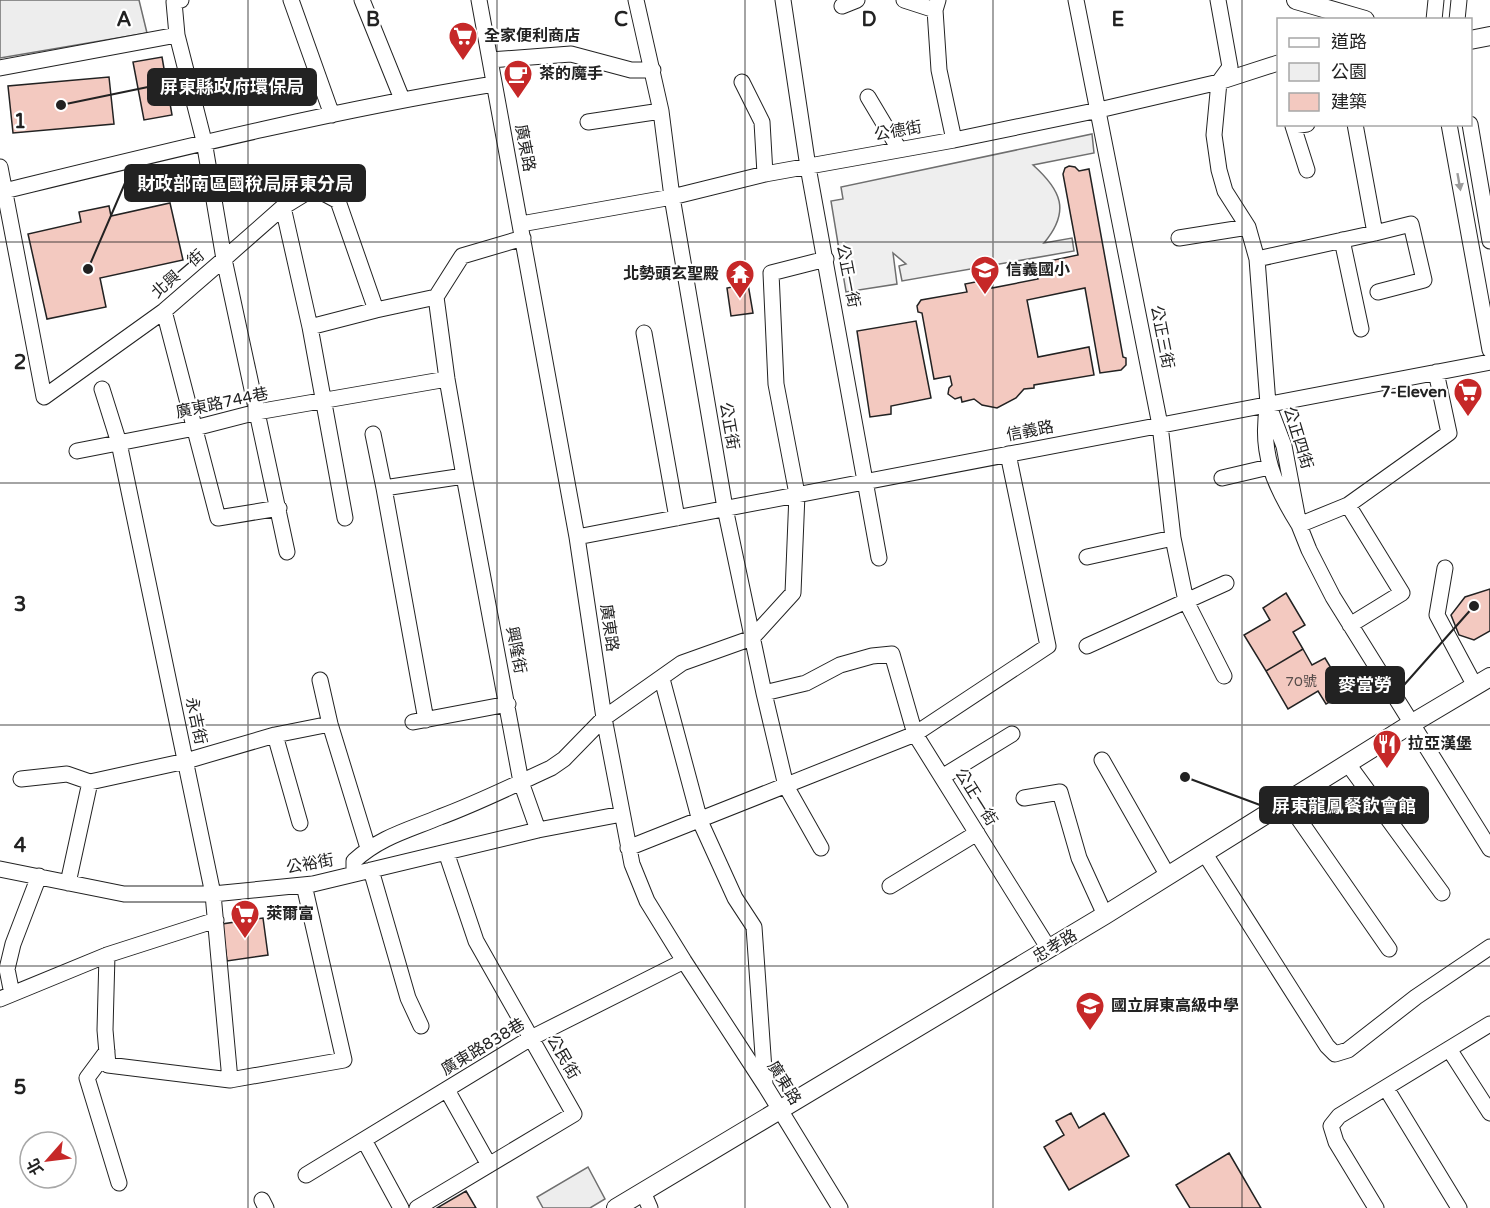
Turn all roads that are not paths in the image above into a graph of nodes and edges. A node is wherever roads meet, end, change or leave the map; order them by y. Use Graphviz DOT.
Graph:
graph roads {
  1 [pos="181,0"];
  2 [pos="291,0"];
  3 [pos="362,0"];
  4 [pos="479,0"];
  5 [pos="636,0"];
  6 [pos="783,0"];
  7 [pos="857,0"];
  8 [pos="904,0"];
  9 [pos="1076,0"];
  10 [pos="1218,0"];
  11 [pos="1436,0"];
  12 [pos="1459,0"];
  13 [pos="1307,1"];
  14 [pos="936,5"];
  15 [pos="842,6"];
  16 [pos="1359,18"];
  17 [pos="1434,18"];
  18 [pos="1457,18"];
  19 [pos="177,35"];
  20 [pos="1490,36"];
  21 [pos="1472,40"];
  22 [pos="490,60"];
  23 [pos="1277,63"];
  24 [pos="0,68"];
  25 [pos="653,70"];
  26 [pos="742,82"];
  27 [pos="1219,82"];
  28 [pos="494,84"];
  29 [pos="868,96"];
  30 [pos="402,99"];
  31 [pos="1099,110"];
  32 [pos="661,111"];
  33 [pos="332,115"];
  34 [pos="588,122"];
  35 [pos="1293,126"];
  36 [pos="1355,126"];
  37 [pos="1449,126"];
  38 [pos="1470,126"];
  39 [pos="954,140"];
  40 [pos="204,141"];
  41 [pos="899,149"];
  42 [pos="0,167"];
  43 [pos="808,168"];
  44 [pos="1307,170"];
  45 [pos="765,174"];
  46 [pos="2,191"];
  47 [pos="672,197"];
  48 [pos="283,207"];
  49 [pos="1248,227"];
  50 [pos="522,231"];
  51 [pos="1375,233"];
  52 [pos="1179,238"];
  53 [pos="1342,240"];
  54 [pos="1490,241"];
  55 [pos="224,259"];
  56 [pos="826,259"];
  57 [pos="1257,259"];
  58 [pos="1378,292"];
  59 [pos="436,297"];
  60 [pos="376,310"];
  61 [pos="164,311"];
  62 [pos="310,327"];
  63 [pos="1361,329"];
  64 [pos="644,333"];
  65 [pos="1490,350"];
  66 [pos="1490,362"];
  67 [pos="1436,372"];
  68 [pos="447,379"];
  69 [pos="102,389"];
  70 [pos="325,402"];
  71 [pos="1268,404"];
  72 [pos="257,412"];
  73 [pos="1160,425"];
  74 [pos="195,428"];
  75 [pos="373,434"];
  76 [pos="119,443"];
  77 [pos="77,451"];
  78 [pos="1008,454"];
  79 [pos="1269,467"];
  80 [pos="464,476"];
  81 [pos="1222,478"];
  82 [pos="867,480"];
  83 [pos="384,488"];
  84 [pos="797,494"];
  85 [pos="1348,505"];
  86 [pos="279,508"];
  87 [pos="725,508"];
  88 [pos="345,518"];
  89 [pos="677,518"];
  90 [pos="1299,525"];
  91 [pos="577,537"];
  92 [pos="1173,538"];
  93 [pos="287,552"];
  94 [pos="1087,557"];
  95 [pos="879,558"];
  96 [pos="1445,568"];
  97 [pos="1226,583"];
  98 [pos="1186,601"];
  99 [pos="1350,625"];
  100 [pos="752,638"];
  101 [pos="1087,646"];
  102 [pos="1224,675"];
  103 [pos="662,679"];
  104 [pos="320,680"];
  105 [pos="1482,681"];
  106 [pos="764,693"];
  107 [pos="508,704"];
  108 [pos="604,718"];
  109 [pos="330,724"];
  110 [pos="1411,724"];
  111 [pos="915,734"];
  112 [pos="1012,734"];
  113 [pos="275,735"];
  114 [pos="1102,760"];
  115 [pos="186,761"];
  116 [pos="1348,764"];
  117 [pos="942,777"];
  118 [pos="21,779"];
  119 [pos="90,782"];
  120 [pos="521,782"];
  121 [pos="786,786"];
  122 [pos="1024,798"];
  123 [pos="1287,802"];
  124 [pos="622,814"];
  125 [pos="700,821"];
  126 [pos="300,823"];
  127 [pos="538,830"];
  128 [pos="977,833"];
  129 [pos="368,848"];
  130 [pos="628,848"];
  131 [pos="821,848"];
  132 [pos="1490,849"];
  133 [pos="446,852"];
  134 [pos="1205,854"];
  135 [pos="0,869"];
  136 [pos="371,870"];
  137 [pos="354,874"];
  138 [pos="39,876"];
  139 [pos="1168,876"];
  140 [pos="68,883"];
  141 [pos="304,885"];
  142 [pos="890,886"];
  143 [pos="1442,892"];
  144 [pos="213,894"];
  145 [pos="1105,915"];
  146 [pos="216,920"];
  147 [pos="1490,947"];
  148 [pos="1049,949"];
  149 [pos="1389,949"];
  150 [pos="107,955"];
  151 [pos="684,961"];
  152 [pos="3,968"];
  153 [pos="6,997"];
  154 [pos="1490,1024"];
  155 [pos="421,1026"];
  156 [pos="531,1038"];
  157 [pos="1449,1049"];
  158 [pos="107,1051"];
  159 [pos="230,1080"];
  160 [pos="766,1087"];
  161 [pos="1386,1088"];
  162 [pos="447,1090"];
  163 [pos="780,1111"];
  164 [pos="1490,1113"];
  165 [pos="364,1140"];
  166 [pos="489,1165"];
  167 [pos="306,1175"];
  168 [pos="119,1183"];
  169 [pos="646,1200"];
  170 [pos="401,1208"];
  171 [pos="417,1208"];
  172 [pos="616,1208"];
  173 [pos="840,1208"];
  174 [pos="1376,1208"];
  175 [pos="1459,1208"];
  1 -- 19 [label="street, 北興一街"];
  2 -- 33 [label="street"];
  3 -- 30 [label="street"];
  4 -- 22 [label="street, 廣東路"];
  5 -- 25 [label="street, 公正街"];
  6 -- 43 [label="street, 公正一街"];
  7 -- 15 [label="street"];
  8 -- 14 [label="street"];
  9 -- 31 [label="street, 公正三街"];
  10 -- 27 [label="street, 公正四街"];
  11 -- 17 [label="street"];
  12 -- 18 [label="street"];
  13 -- 16 [label="main road"];
  14 -- 39 [label="street"];
  19 -- 24 [label="street"];
  19 -- 40 [label="street, 北興一街"];
  20 -- 21 [label="main road"];
  22 -- 25 [label="street"];
  22 -- 28 [label="street, 廣東路"];
  23 -- 27 [label="street, 公德街"];
  25 -- 32 [label="street, 公正街"];
  26 -- 45 [label="street"];
  27 -- 31 [label="street, 公德街"];
  27 -- 49 [label="street, 公正四街"];
  28 -- 30 [label="street"];
  28 -- 50 [label="street, 廣東路"];
  29 -- 41 [label="street"];
  30 -- 33 [label="street"];
  31 -- 39 [label="street, 公德街"];
  31 -- 73 [label="street, 公正三街"];
  32 -- 34 [label="street"];
  32 -- 47 [label="street, 公正街"];
  33 -- 40 [label="street"];
  35 -- 44 [label="street"];
  36 -- 51 [label="street"];
  37 -- 65 [label="street, one-way"];
  38 -- 54 [label="street"];
  39 -- 41 [label="street, 公德街"];
  40 -- 46 [label="street"];
  40 -- 55 [label="street, 北興一街"];
  41 -- 43 [label="street, 公德街"];
  42 -- 46 [label="street, 北興一街"];
  43 -- 45 [label="street, 公德街"];
  43 -- 56 [label="street, 公正一街"];
  45 -- 47 [label="street, 公德街"];
  46 -- 61 [label="street, 北興一街"];
  47 -- 50 [label="street, 公德街"];
  47 -- 87 [label="street, 公正街"];
  48 -- 55 [label="street"];
  48 -- 60 [label="street"];
  48 -- 62 [label="street"];
  49 -- 52 [label="street"];
  49 -- 57 [label="street, 公正四街"];
  50 -- 59 [label="street"];
  50 -- 91 [label="street, 廣東路"];
  51 -- 53 [label="street"];
  51 -- 58 [label="street"];
  53 -- 57 [label="street"];
  53 -- 63 [label="street"];
  55 -- 61 [label="street, 北興一街"];
  55 -- 72 [label="street"];
  56 -- 82 [label="street, 公正一街"];
  56 -- 84 [label="street"];
  57 -- 71 [label="street, 公正四街"];
  59 -- 60 [label="street"];
  59 -- 68 [label="street"];
  60 -- 62 [label="street"];
  61 -- 74 [label="street"];
  62 -- 70 [label="street"];
  64 -- 89 [label="street"];
  66 -- 67 [label="street, 信義路"];
  67 -- 71 [label="street, 信義路"];
  67 -- 85 [label="street"];
  68 -- 70 [label="street, 廣東路744巷"];
  68 -- 80 [label="street"];
  69 -- 76 [label="street"];
  70 -- 72 [label="street, 廣東路744巷"];
  70 -- 88 [label="street"];
  71 -- 73 [label="street, 信義路"];
  71 -- 79 [label="street"];
  71 -- 90 [label="street, 公正四街"];
  72 -- 74 [label="street, 廣東路744巷"];
  72 -- 86 [label="street"];
  73 -- 78 [label="street, 信義路"];
  73 -- 92 [label="street, 公正三街"];
  74 -- 76 [label="street, 廣東路744巷"];
  74 -- 86 [label="street"];
  75 -- 83 [label="street"];
  76 -- 77 [label="street, 廣東路744巷"];
  76 -- 115 [label="street, 永吉街"];
  78 -- 82 [label="street, 信義路"];
  78 -- 111 [label="street"];
  79 -- 81 [label="street"];
  79 -- 90 [label="street"];
  80 -- 83 [label="street"];
  80 -- 107 [label="street, 興隆街"];
  82 -- 84 [label="street, 信義路"];
  82 -- 95 [label="street, 公正一街"];
  83 -- 107 [label="street"];
  84 -- 87 [label="street, 信義路"];
  84 -- 100 [label="street"];
  85 -- 90 [label="street"];
  85 -- 99 [label="street"];
  86 -- 93 [label="street"];
  87 -- 89 [label="street, 信義路"];
  87 -- 100 [label="street, 公正街"];
  89 -- 91 [label="street, 信義路"];
  90 -- 99 [label="street, 公正四街"];
  91 -- 108 [label="street, 廣東路"];
  92 -- 94 [label="street"];
  92 -- 98 [label="street, 公正三街"];
  96 -- 105 [label="street"];
  97 -- 98 [label="street"];
  98 -- 101 [label="street"];
  98 -- 102 [label="street, 公正三街"];
  99 -- 110 [label="street, 公正四街"];
  100 -- 103 [label="street"];
  100 -- 106 [label="street, 公正街"];
  103 -- 108 [label="street"];
  103 -- 125 [label="street"];
  104 -- 109 [label="street"];
  105 -- 110 [label="main road, 忠孝路"];
  106 -- 111 [label="street, 公正一街"];
  106 -- 121 [label="street, 公正街"];
  107 -- 120 [label="street, 興隆街"];
  108 -- 120 [label="street"];
  108 -- 124 [label="street, 廣東路"];
  109 -- 113 [label="street"];
  109 -- 129 [label="street"];
  110 -- 116 [label="main road, 忠孝路"];
  110 -- 132 [label="street, 公正四街"];
  111 -- 117 [label="street, 公正一街"];
  111 -- 121 [label="street"];
  112 -- 117 [label="street"];
  113 -- 115 [label="street"];
  113 -- 126 [label="street"];
  114 -- 139 [label="street"];
  115 -- 119 [label="street"];
  115 -- 144 [label="street, 永吉街"];
  116 -- 123 [label="main road, 忠孝路"];
  116 -- 143 [label="street"];
  117 -- 128 [label="street, 公正一街"];
  118 -- 119 [label="street"];
  119 -- 140 [label="street"];
  120 -- 127 [label="street, 興隆街"];
  120 -- 129 [label="street"];
  121 -- 125 [label="street"];
  121 -- 131 [label="street, 公正街"];
  122 -- 145 [label="street"];
  123 -- 134 [label="main road, 忠孝路"];
  123 -- 149 [label="street"];
  124 -- 127 [label="street, 公裕街"];
  124 -- 130 [label="street, 廣東路"];
  125 -- 130 [label="street"];
  125 -- 160 [label="street"];
  127 -- 133 [label="street, 公裕街"];
  128 -- 142 [label="street"];
  128 -- 148 [label="street, 公正一街"];
  129 -- 137 [label="street"];
  130 -- 151 [label="street, 廣東路"];
  133 -- 136 [label="street, 公裕街"];
  133 -- 156 [label="street, 公民街"];
  134 -- 139 [label="main road, 忠孝路"];
  134 -- 147 [label="street"];
  135 -- 138 [label="street, 公裕街"];
  136 -- 137 [label="street, 公裕街"];
  136 -- 155 [label="street"];
  137 -- 141 [label="street, 公裕街"];
  138 -- 140 [label="street, 公裕街"];
  138 -- 152 [label="street"];
  139 -- 145 [label="main road, 忠孝路"];
  140 -- 144 [label="street, 公裕街"];
  141 -- 144 [label="street, 公裕街"];
  141 -- 159 [label="street"];
  144 -- 146 [label="street, 永吉街"];
  145 -- 148 [label="main road, 忠孝路"];
  146 -- 150 [label="street"];
  146 -- 159 [label="street, 永吉街"];
  148 -- 163 [label="main road, 忠孝路"];
  150 -- 153 [label="street"];
  150 -- 158 [label="street"];
  151 -- 156 [label="street, 廣東路838巷"];
  151 -- 160 [label="street, 廣東路"];
  152 -- 153 [label="street"];
  154 -- 157 [label="street"];
  156 -- 162 [label="street, 廣東路838巷"];
  156 -- 166 [label="street, 公民街"];
  157 -- 161 [label="street"];
  157 -- 164 [label="street"];
  158 -- 159 [label="street"];
  158 -- 168 [label="street"];
  160 -- 163 [label="street, 廣東路"];
  161 -- 174 [label="street"];
  161 -- 175 [label="street"];
  162 -- 165 [label="street, 廣東路838巷"];
  162 -- 166 [label="street"];
  163 -- 169 [label="main road, 忠孝路"];
  163 -- 173 [label="street, 廣東路"];
  165 -- 167 [label="street, 廣東路838巷"];
  165 -- 170 [label="street"];
  166 -- 171 [label="street, 公民街"];
  169 -- 172 [label="main road, 忠孝路"];
}
